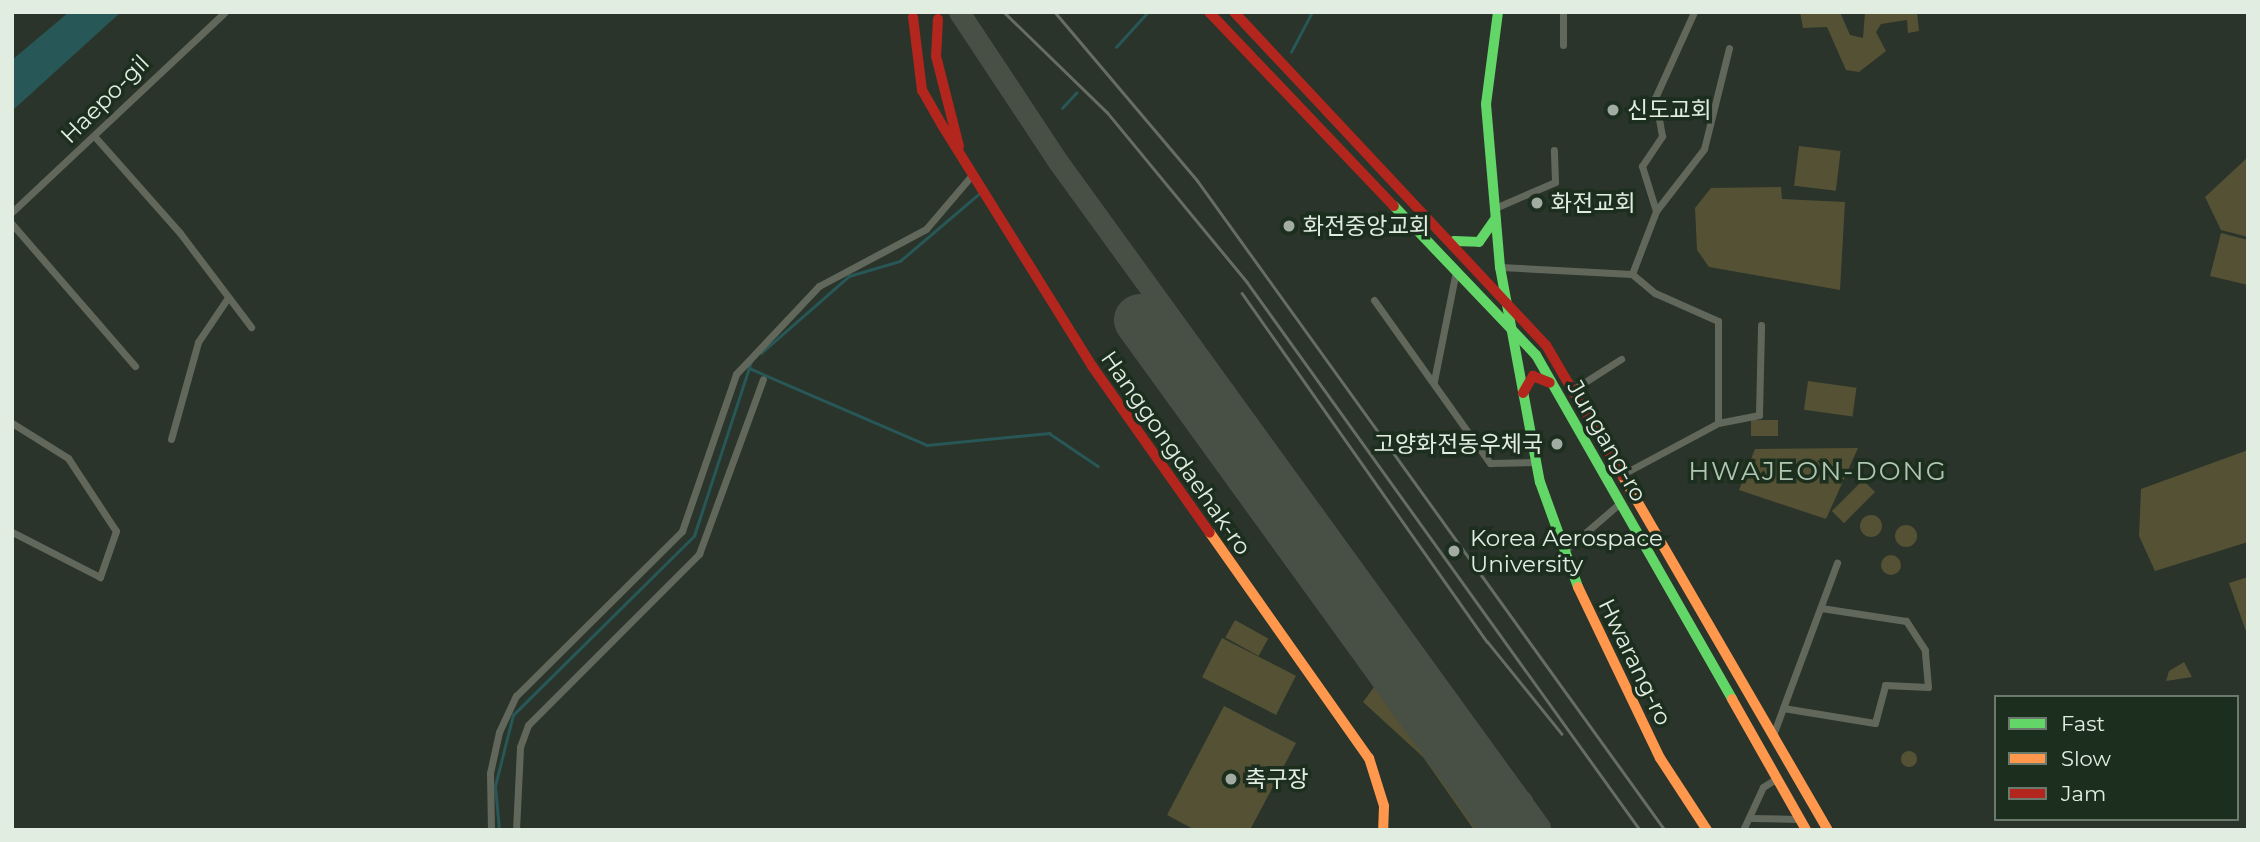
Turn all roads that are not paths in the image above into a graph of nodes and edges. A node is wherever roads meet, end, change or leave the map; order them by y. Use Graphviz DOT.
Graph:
graph roads {
  1 [pos="225,12"];
  2 [pos="1209,12"];
  3 [pos="1234,12"];
  4 [pos="1498,12"];
  5 [pos="1563,12"];
  6 [pos="1694,12"];
  7 [pos="913,17"];
  8 [pos="938,19"];
  9 [pos="1563,45"];
  10 [pos="1729,48"];
  11 [pos="96,138"];
  12 [pos="1554,150"];
  13 [pos="965,163"];
  14 [pos="974,178"];
  15 [pos="1656,211"];
  16 [pos="12,212"];
  17 [pos="1496,213"];
  18 [pos="12,224"];
  19 [pos="1446,234"];
  20 [pos="1500,267"];
  21 [pos="1456,271"];
  22 [pos="1632,274"];
  23 [pos="1503,293"];
  24 [pos="227,299"];
  25 [pos="1374,300"];
  26 [pos="1506,318"];
  27 [pos="1761,325"];
  28 [pos="251,327"];
  29 [pos="1621,359"];
  30 [pos="135,366"];
  31 [pos="763,379"];
  32 [pos="1434,381"];
  33 [pos="1551,383"];
  34 [pos="1574,390"];
  35 [pos="1523,393"];
  36 [pos="12,423"];
  37 [pos="1718,423"];
  38 [pos="171,439"];
  39 [pos="1537,462"];
  40 [pos="1623,474"];
  41 [pos="1620,503"];
  42 [pos="12,531"];
  43 [pos="1562,553"];
  44 [pos="1837,563"];
  45 [pos="1821,608"];
  46 [pos="1783,708"];
  47 [pos="1773,735"];
  48 [pos="1776,779"];
  49 [pos="1752,818"];
  50 [pos="1799,819"];
  51 [pos="491,830"];
  52 [pos="516,830"];
  53 [pos="1383,830"];
  54 [pos="1707,830"];
  55 [pos="1743,830"];
  56 [pos="1806,830"];
  57 [pos="1828,830"];
  1 -- 11 [label="street, Haepo-gil"];
  2 -- 21 [label="main road, Jungang-ro"];
  3 -- 19 [label="main road, Jungang-ro"];
  4 -- 17 [label="main road, Hwarang-ro"];
  5 -- 9 [label="street"];
  6 -- 15 [label="street"];
  7 -- 13 [label="main road"];
  8 -- 13 [label="main road"];
  10 -- 15 [label="street"];
  11 -- 16 [label="street, Haepo-gil"];
  11 -- 24 [label="street"];
  12 -- 17 [label="street"];
  13 -- 14 [label="main road"];
  14 -- 51 [label="street"];
  14 -- 53 [label="main road, Hanggongdaehak-ro"];
  15 -- 22 [label="street"];
  17 -- 19 [label="main road"];
  17 -- 20 [label="main road, Hwarang-ro"];
  18 -- 30 [label="street"];
  19 -- 23 [label="main road, Jungang-ro"];
  20 -- 22 [label="street"];
  20 -- 23 [label="main road, Hwarang-ro"];
  21 -- 26 [label="main road, Jungang-ro"];
  21 -- 32 [label="street"];
  22 -- 37 [label="street"];
  23 -- 26 [label="main road, Hwarang-ro"];
  23 -- 34 [label="main road, Jungang-ro"];
  24 -- 28 [label="street"];
  24 -- 38 [label="street"];
  25 -- 32 [label="street"];
  26 -- 33 [label="main road, Jungang-ro"];
  26 -- 35 [label="main road, Hwarang-ro"];
  27 -- 37 [label="street"];
  29 -- 34 [label="street, Jungang-ro"];
  31 -- 52 [label="street"];
  32 -- 39 [label="street"];
  33 -- 35 [label="main road"];
  33 -- 41 [label="main road, Jungang-ro"];
  34 -- 40 [label="main road, Jungang-ro"];
  35 -- 39 [label="main road, Hwarang-ro"];
  36 -- 42 [label="street"];
  37 -- 40 [label="street"];
  39 -- 43 [label="main road, Hwarang-ro"];
  40 -- 47 [label="main road, Jungang-ro"];
  41 -- 43 [label="street"];
  41 -- 48 [label="main road, Jungang-ro"];
  43 -- 54 [label="main road, Hwarang-ro"];
  44 -- 45 [label="street"];
  45 -- 46 [label="street"];
  45 -- 46 [label="street"];
  46 -- 47 [label="street"];
  47 -- 57 [label="main road, Jungang-ro"];
  48 -- 49 [label="street"];
  48 -- 50 [label="main road, Jungang-ro"];
  49 -- 50 [label="street"];
  49 -- 55 [label="street"];
  50 -- 56 [label="main road, Jungang-ro"];
}
